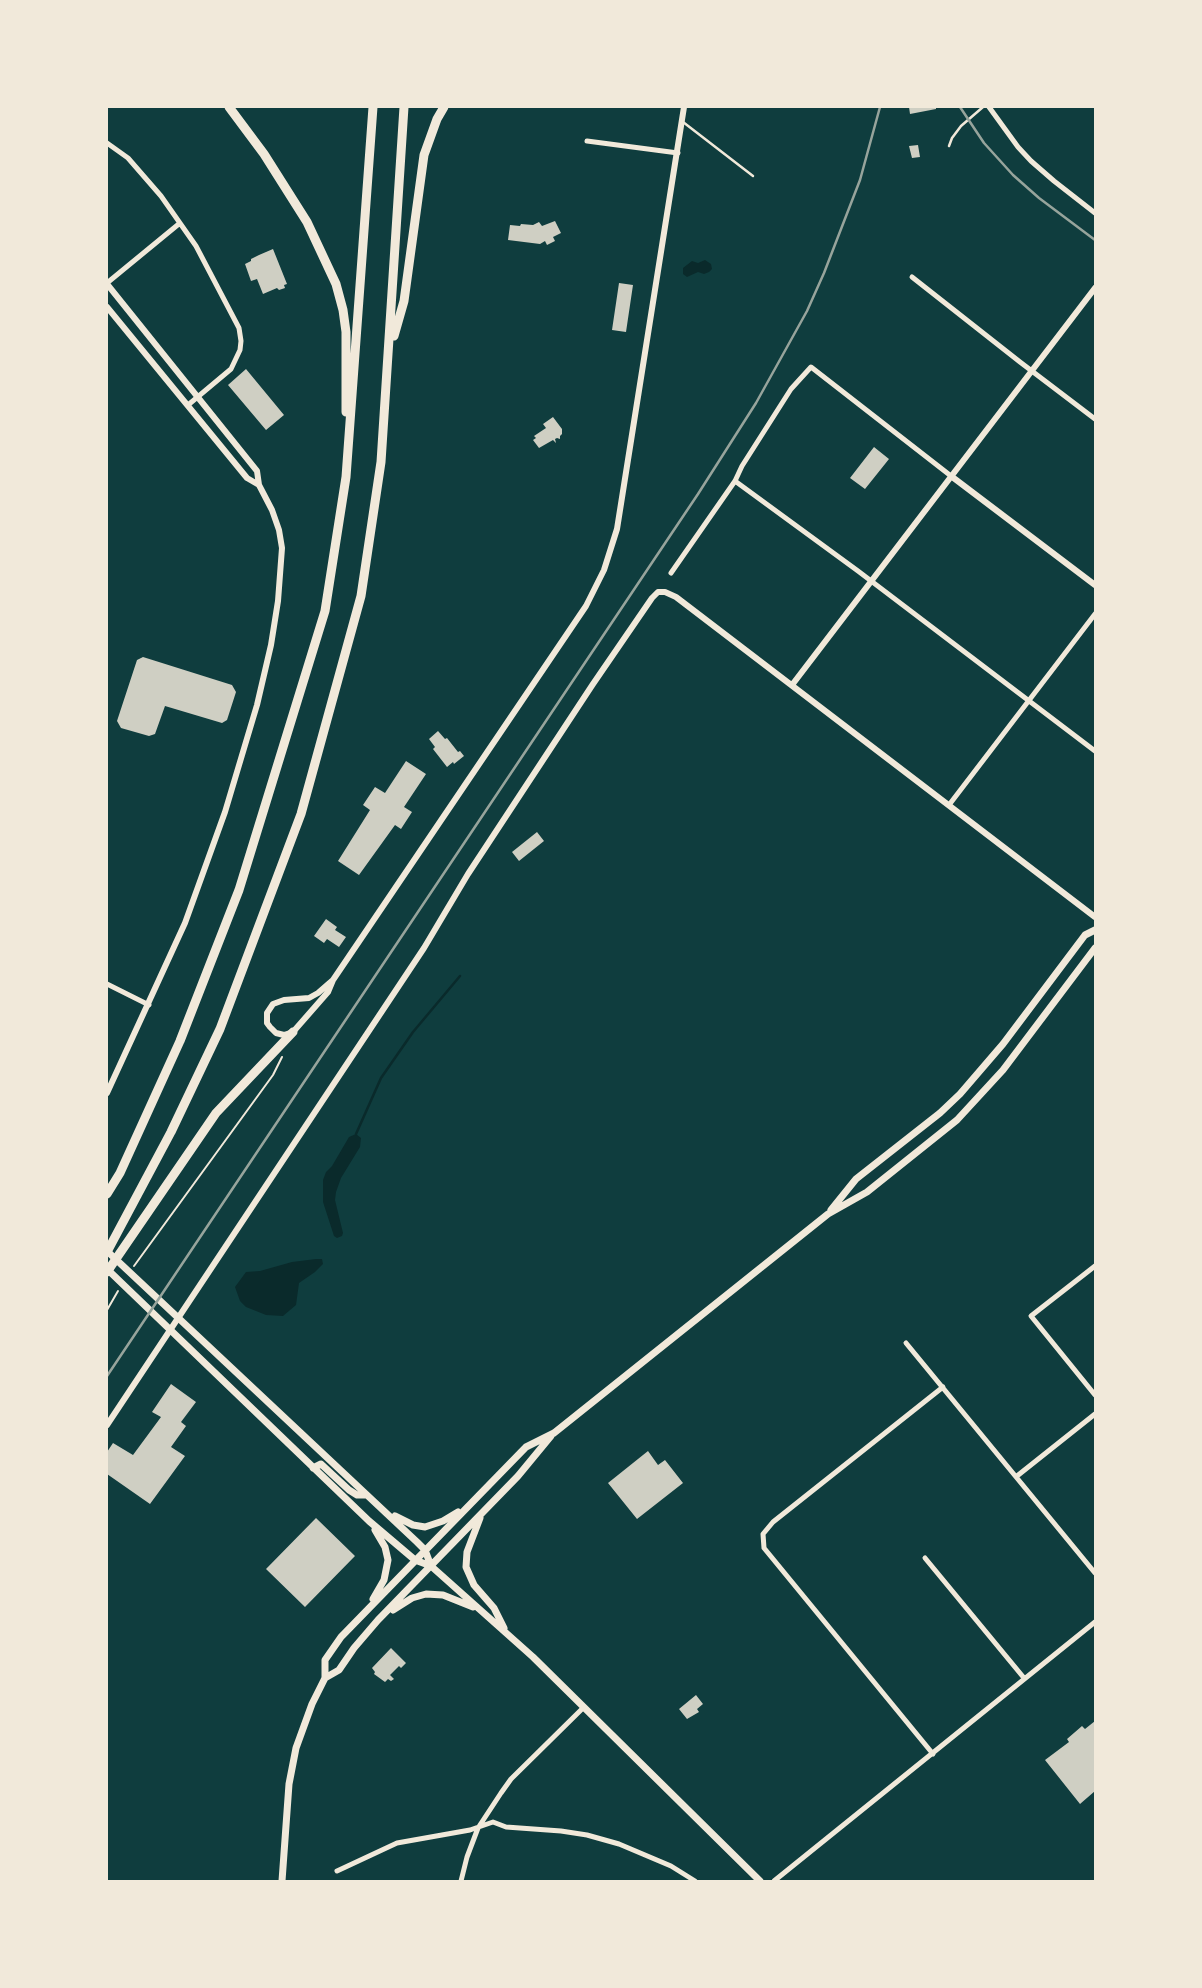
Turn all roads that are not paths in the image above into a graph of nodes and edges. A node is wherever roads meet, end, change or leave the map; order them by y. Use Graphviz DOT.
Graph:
graph roads {
  1 [pos="229,107"];
  2 [pos="373,107"];
  3 [pos="404,107"];
  4 [pos="444,107"];
  5 [pos="684,107"];
  6 [pos="983,107"];
  7 [pos="989,107"];
  8 [pos="682,121"];
  9 [pos="587,141"];
  10 [pos="107,143"];
  11 [pos="949,146"];
  12 [pos="678,153"];
  13 [pos="753,176"];
  14 [pos="1095,213"];
  15 [pos="180,223"];
  16 [pos="912,277"];
  17 [pos="107,283"];
  18 [pos="1095,288"];
  19 [pos="107,307"];
  20 [pos="389,351"];
  21 [pos="1031,371"];
  22 [pos="198,397"];
  23 [pos="188,405"];
  24 [pos="1095,419"];
  25 [pos="951,476"];
  26 [pos="346,477"];
  27 [pos="735,481"];
  28 [pos="259,485"];
  29 [pos="671,573"];
  30 [pos="870,581"];
  31 [pos="1095,585"];
  32 [pos="1095,614"];
  33 [pos="792,685"];
  34 [pos="1029,701"];
  35 [pos="1095,751"];
  36 [pos="949,805"];
  37 [pos="1095,917"];
  38 [pos="1095,930"];
  39 [pos="1095,948"];
  40 [pos="333,980"];
  41 [pos="107,984"];
  42 [pos="149,1005"];
  43 [pos="293,1032"];
  44 [pos="107,1093"];
  45 [pos="107,1194"];
  46 [pos="828,1214"];
  47 [pos="107,1251"];
  48 [pos="1095,1266"];
  49 [pos="107,1271"];
  50 [pos="906,1343"];
  51 [pos="943,1387"];
  52 [pos="1095,1395"];
  53 [pos="1095,1414"];
  54 [pos="107,1425"];
  55 [pos="554,1433"];
  56 [pos="313,1468"];
  57 [pos="1017,1476"];
  58 [pos="367,1495"];
  59 [pos="380,1507"];
  60 [pos="467,1507"];
  61 [pos="484,1511"];
  62 [pos="369,1521"];
  63 [pos="425,1550"];
  64 [pos="925,1559"];
  65 [pos="415,1560"];
  66 [pos="431,1566"];
  67 [pos="1095,1573"];
  68 [pos="368,1607"];
  69 [pos="480,1610"];
  70 [pos="378,1620"];
  71 [pos="1095,1622"];
  72 [pos="506,1632"];
  73 [pos="325,1678"];
  74 [pos="1024,1678"];
  75 [pos="584,1707"];
  76 [pos="933,1754"];
  77 [pos="478,1828"];
  78 [pos="337,1871"];
  79 [pos="282,1881"];
  80 [pos="461,1881"];
  81 [pos="695,1881"];
  82 [pos="760,1881"];
  83 [pos="774,1881"];
  1 -- 26 [label="highway"];
  2 -- 26 [label="highway"];
  3 -- 20 [label="highway"];
  4 -- 20 [label="highway"];
  5 -- 8 [label="street"];
  6 -- 11 [label="lane"];
  7 -- 14 [label="street"];
  8 -- 12 [label="street"];
  8 -- 13 [label="lane"];
  9 -- 12 [label="street"];
  10 -- 15 [label="street"];
  12 -- 40 [label="street"];
  15 -- 17 [label="street"];
  15 -- 22 [label="street"];
  16 -- 21 [label="street"];
  17 -- 22 [label="street"];
  18 -- 21 [label="street"];
  19 -- 23 [label="street"];
  20 -- 47 [label="highway"];
  21 -- 24 [label="street"];
  21 -- 25 [label="street"];
  22 -- 23 [label="street"];
  22 -- 28 [label="street"];
  23 -- 28 [label="street"];
  25 -- 27 [label="street"];
  25 -- 30 [label="street"];
  25 -- 31 [label="street"];
  26 -- 45 [label="highway"];
  27 -- 29 [label="street"];
  27 -- 30 [label="street"];
  28 -- 42 [label="street"];
  30 -- 33 [label="street"];
  30 -- 34 [label="street"];
  32 -- 34 [label="street"];
  33 -- 36 [label="street"];
  33 -- 54 [label="street"];
  34 -- 35 [label="street"];
  34 -- 36 [label="street"];
  36 -- 37 [label="street"];
  38 -- 46 [label="main road"];
  39 -- 46 [label="main road"];
  40 -- 43 [label="street"];
  40 -- 43 [label="street"];
  41 -- 42 [label="street"];
  42 -- 44 [label="street"];
  43 -- 49 [label="highway"];
  46 -- 55 [label="main road"];
  47 -- 58 [label="main road"];
  48 -- 52 [label="street"];
  49 -- 56 [label="main road"];
  50 -- 51 [label="street"];
  51 -- 57 [label="street"];
  51 -- 76 [label="street"];
  53 -- 57 [label="street"];
  55 -- 60 [label="main road"];
  55 -- 61 [label="main road"];
  56 -- 58 [label="main road"];
  56 -- 62 [label="main road"];
  57 -- 67 [label="street"];
  58 -- 59 [label="main road"];
  59 -- 60 [label="main road"];
  59 -- 63 [label="main road"];
  60 -- 63 [label="main road"];
  61 -- 66 [label="main road"];
  61 -- 72 [label="main road"];
  62 -- 65 [label="main road"];
  62 -- 68 [label="main road"];
  63 -- 65 [label="main road"];
  63 -- 66 [label="main road"];
  64 -- 74 [label="street"];
  65 -- 66 [label="main road"];
  65 -- 68 [label="main road"];
  66 -- 69 [label="main road"];
  66 -- 70 [label="main road"];
  68 -- 73 [label="main road"];
  69 -- 70 [label="main road"];
  69 -- 72 [label="main road"];
  70 -- 73 [label="main road"];
  71 -- 74 [label="street"];
  72 -- 75 [label="main road"];
  73 -- 79 [label="main road"];
  74 -- 76 [label="street"];
  75 -- 77 [label="street"];
  75 -- 82 [label="main road"];
  76 -- 83 [label="street"];
  77 -- 78 [label="street"];
  77 -- 80 [label="street"];
  77 -- 81 [label="street"];
}
